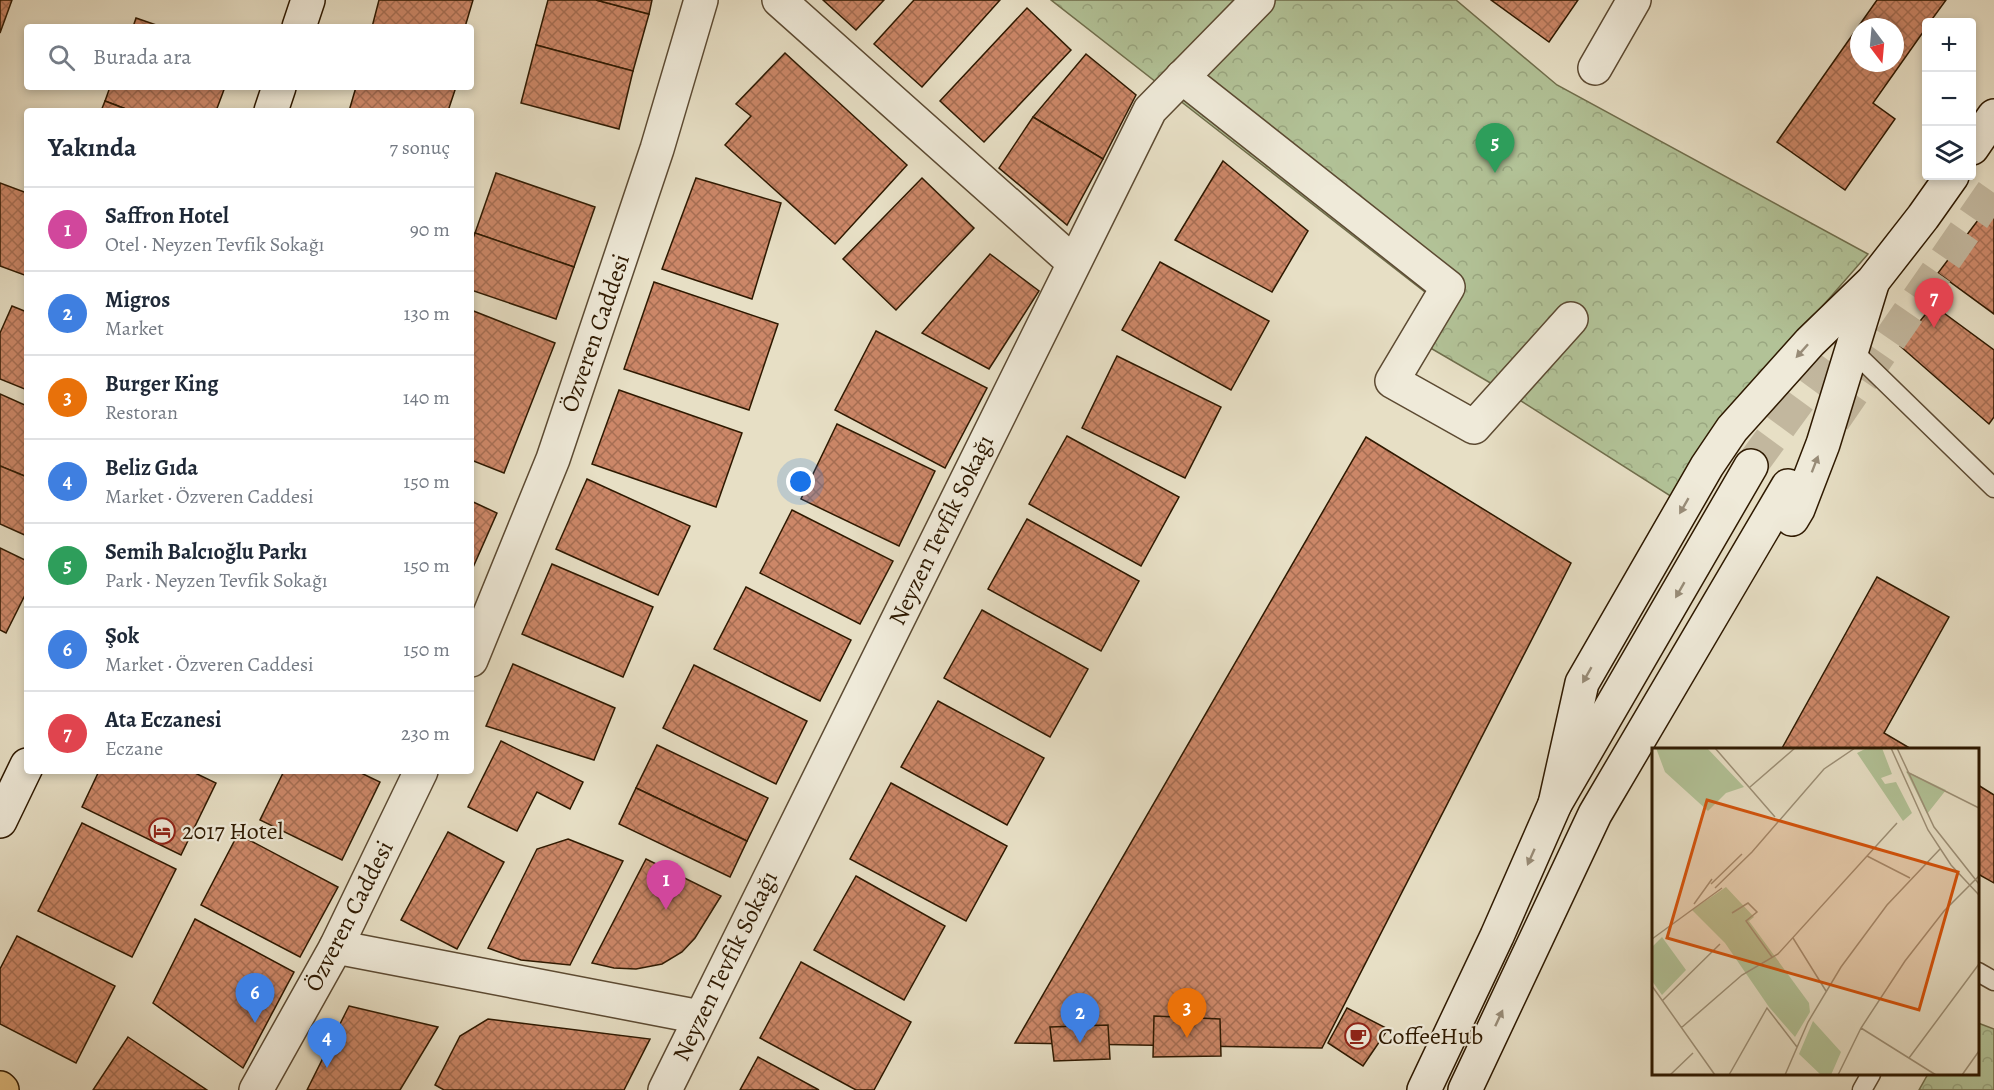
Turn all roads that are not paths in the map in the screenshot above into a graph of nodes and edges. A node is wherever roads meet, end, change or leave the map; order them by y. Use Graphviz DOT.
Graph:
graph roads {
  1 [pos="308,0"];
  2 [pos="701,0"];
  3 [pos="779,0"];
  4 [pos="1258,0"];
  5 [pos="1634,0"];
  6 [pos="300,24"];
  7 [pos="1595,68"];
  8 [pos="1182,77"];
  9 [pos="278,90"];
  10 [pos="271,108"];
  11 [pos="1994,116"];
  12 [pos="1976,141"];
  13 [pos="1949,180"];
  14 [pos="1074,262"];
  15 [pos="1873,280"];
  16 [pos="1571,319"];
  17 [pos="1826,326"];
  18 [pos="1852,350"];
  19 [pos="1751,466"];
  20 [pos="1788,486"];
  21 [pos="1994,488"];
  22 [pos="474,653"];
  23 [pos="24,771"];
  24 [pos="419,774"];
  25 [pos="1555,804"];
  26 [pos="1595,814"];
  27 [pos="0,821"];
  28 [pos="336,947"];
  29 [pos="1979,973"];
  30 [pos="1994,981"];
  31 [pos="700,1017"];
  32 [pos="1870,1075"];
  33 [pos="256,1090"];
  34 [pos="665,1090"];
  35 [pos="1424,1090"];
  36 [pos="1465,1090"];
  37 [pos="1862,1090"];
  1 -- 6 [label="street"];
  2 -- 22 [label="street, Özveren Caddesi"];
  3 -- 14 [label="street"];
  4 -- 8 [label="street, Neyzen Tevfik Sokağı"];
  5 -- 7 [label="street"];
  8 -- 14 [label="street, Neyzen Tevfik Sokağı"];
  8 -- 16 [label="street"];
  9 -- 10 [label="street"];
  11 -- 12 [label="street"];
  13 -- 15 [label="street"];
  14 -- 31 [label="street, Neyzen Tevfik Sokağı"];
  15 -- 17 [label="street"];
  15 -- 18 [label="street"];
  17 -- 18 [label="lane"];
  17 -- 25 [label="street, one-way"];
  18 -- 21 [label="lane"];
  26 -- 18 [label="street, one-way"];
  19 -- 25 [label="street, one-way"];
  20 -- 26 [label="street"];
  23 -- 27 [label="street"];
  24 -- 28 [label="street, Özveren Caddesi"];
  25 -- 35 [label="street, one-way"];
  36 -- 26 [label="street, one-way"];
  28 -- 31 [label="street"];
  28 -- 33 [label="street, Özveren Caddesi"];
  29 -- 30 [label="lane"];
  31 -- 34 [label="street, Neyzen Tevfik Sokağı"];
  32 -- 37 [label="lane"];
}
